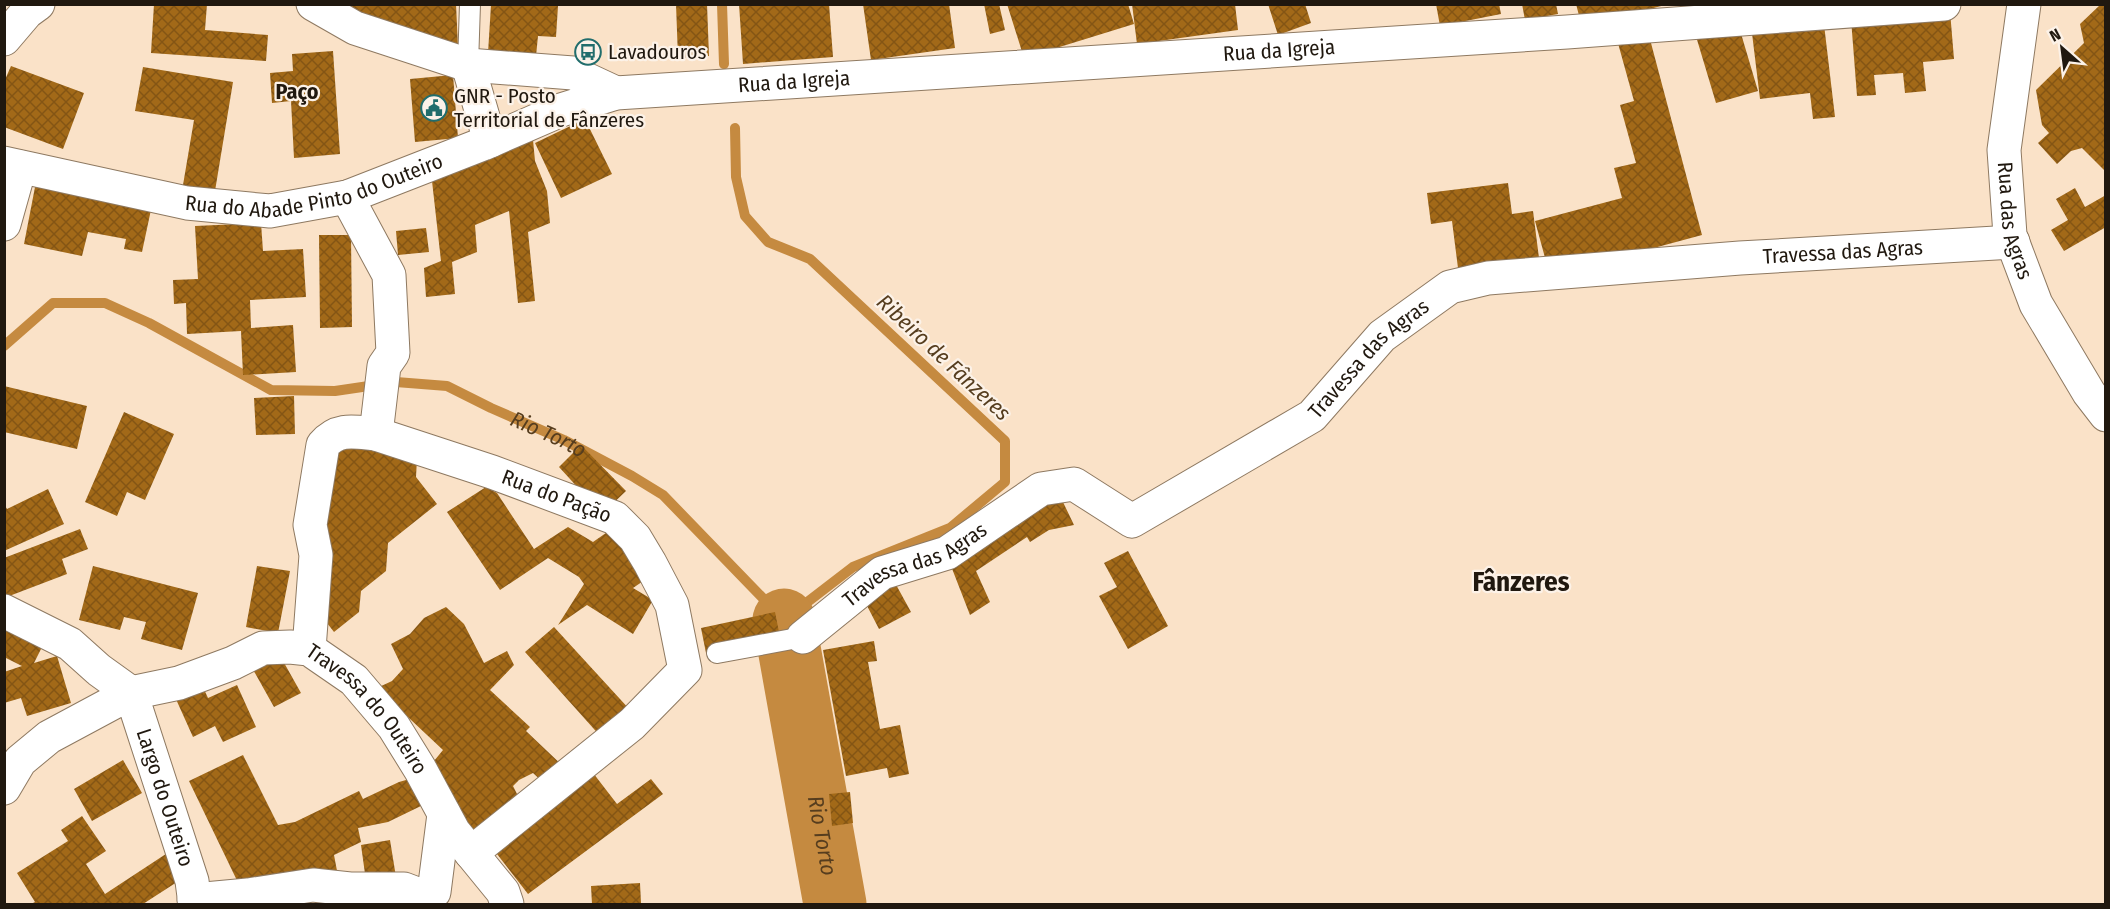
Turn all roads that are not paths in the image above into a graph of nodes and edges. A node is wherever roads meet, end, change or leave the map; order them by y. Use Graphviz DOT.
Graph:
graph roads {
  1 [pos="313,4"];
  2 [pos="470,4"];
  3 [pos="1944,4"];
  4 [pos="2025,4"];
  5 [pos="29,7"];
  6 [pos="4,39"];
  7 [pos="468,65"];
  8 [pos="616,93"];
  9 [pos="490,141"];
  10 [pos="12,165"];
  11 [pos="347,197"];
  12 [pos="4,224"];
  13 [pos="2013,242"];
  14 [pos="2106,415"];
  15 [pos="376,434"];
  16 [pos="4,611"];
  17 [pos="787,639"];
  18 [pos="309,649"];
  19 [pos="717,653"];
  20 [pos="131,693"];
  21 [pos="4,788"];
  22 [pos="444,814"];
  23 [pos="471,854"];
  24 [pos="194,902"];
  25 [pos="507,904"];
  1 -- 7 [label="street"];
  2 -- 7 [label="lane"];
  3 -- 8 [label="street, Rua da Igreja"];
  4 -- 13 [label="street, Rua das Agras"];
  5 -- 6 [label="street"];
  7 -- 8 [label="street"];
  7 -- 9 [label="street"];
  8 -- 9 [label="street, Rua do Abade Pinto do Outeiro"];
  9 -- 11 [label="street, Rua do Abade Pinto do Outeiro"];
  10 -- 11 [label="street, Rua do Abade Pinto do Outeiro"];
  10 -- 12 [label="street"];
  11 -- 15 [label="street"];
  13 -- 14 [label="street, Rua das Agras"];
  13 -- 17 [label="street, Travessa das Agras"];
  15 -- 18 [label="street, Rua do Pação"];
  15 -- 23 [label="street, Rua do Pação"];
  16 -- 20 [label="street"];
  17 -- 19 [label="lane"];
  18 -- 20 [label="street, Travessa do Outeiro"];
  18 -- 22 [label="street, Travessa do Outeiro"];
  20 -- 21 [label="street, Travessa do Outeiro"];
  20 -- 24 [label="street, Largo do Outeiro"];
  22 -- 23 [label="street, Travessa do Outeiro"];
  22 -- 24 [label="street"];
  23 -- 25 [label="street, Travessa do Outeiro"];
}
